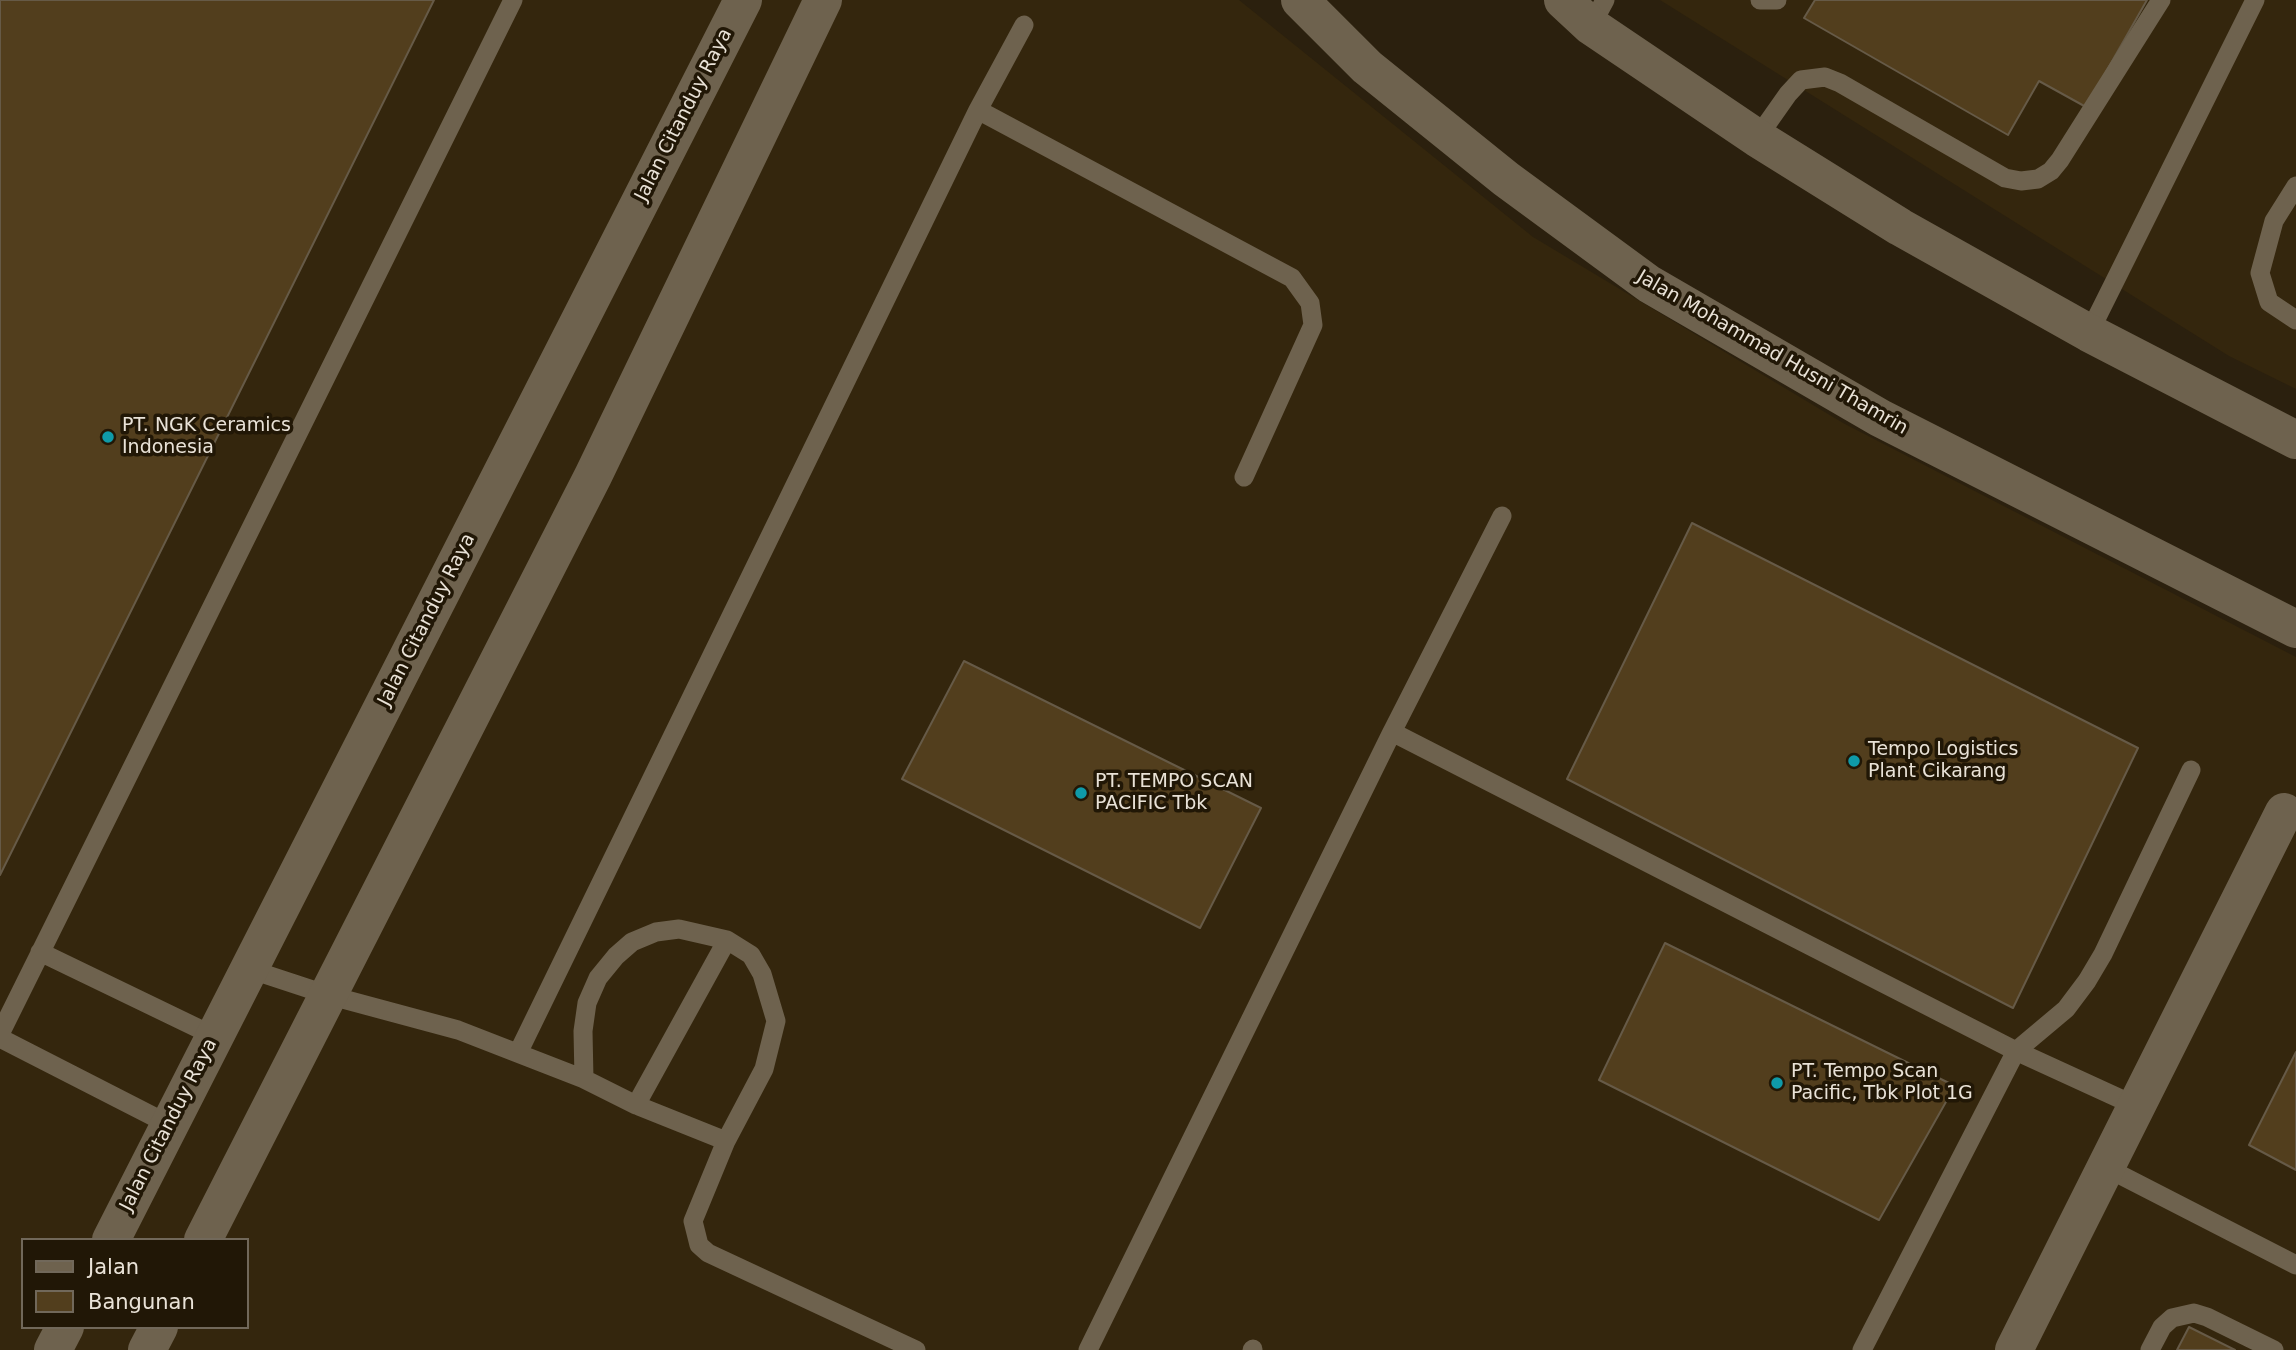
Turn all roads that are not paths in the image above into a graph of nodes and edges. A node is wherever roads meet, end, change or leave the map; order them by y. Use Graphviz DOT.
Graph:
graph roads {
  1 [pos="513,0"];
  2 [pos="743,0"];
  3 [pos="823,0"];
  4 [pos="1300,0"];
  5 [pos="1563,0"];
  6 [pos="1760,0"];
  7 [pos="1777,0"];
  8 [pos="2161,0"];
  9 [pos="2255,0"];
  10 [pos="1598,13"];
  11 [pos="1024,24"];
  12 [pos="978,110"];
  13 [pos="1757,138"];
  14 [pos="2296,186"];
  15 [pos="2296,320"];
  16 [pos="2090,333"];
  17 [pos="2296,440"];
  18 [pos="1244,477"];
  19 [pos="1502,516"];
  20 [pos="2296,629"];
  21 [pos="1392,732"];
  22 [pos="2191,770"];
  23 [pos="2284,812"];
  24 [pos="727,940"];
  25 [pos="40,952"];
  26 [pos="249,969"];
  27 [pos="328,995"];
  28 [pos="0,1036"];
  29 [pos="214,1036"];
  30 [pos="2016,1051"];
  31 [pos="518,1053"];
  32 [pos="584,1079"];
  33 [pos="636,1105"];
  34 [pos="2136,1106"];
  35 [pos="170,1125"];
  36 [pos="726,1141"];
  37 [pos="2105,1167"];
  38 [pos="112,1238"];
  39 [pos="204,1238"];
  40 [pos="2296,1265"];
  41 [pos="64,1329"];
  42 [pos="158,1329"];
  43 [pos="53,1350"];
  44 [pos="147,1350"];
  45 [pos="916,1350"];
  46 [pos="1088,1350"];
  47 [pos="1862,1350"];
  48 [pos="2014,1350"];
  49 [pos="2150,1350"];
  50 [pos="2274,1350"];
  1 -- 25 [label="lane"];
  2 -- 26 [label="street, Jalan Citanduy Raya"];
  3 -- 27 [label="street"];
  4 -- 20 [label="street, Jalan Mohammad Husni Thamrin"];
  5 -- 10 [label="street"];
  6 -- 7 [label="lane"];
  8 -- 13 [label="lane"];
  9 -- 16 [label="lane"];
  10 -- 13 [label="street"];
  11 -- 12 [label="lane"];
  12 -- 18 [label="lane"];
  12 -- 31 [label="lane"];
  13 -- 16 [label="street"];
  14 -- 15 [label="lane"];
  16 -- 17 [label="street"];
  19 -- 21 [label="lane"];
  21 -- 30 [label="lane"];
  21 -- 46 [label="lane"];
  22 -- 30 [label="lane"];
  23 -- 34 [label="street"];
  24 -- 32 [label="lane"];
  24 -- 33 [label="lane"];
  24 -- 36 [label="lane"];
  25 -- 28 [label="lane"];
  25 -- 29 [label="lane"];
  26 -- 27 [label="lane"];
  26 -- 29 [label="street, Jalan Citanduy Raya"];
  27 -- 31 [label="lane"];
  27 -- 39 [label="street"];
  28 -- 35 [label="lane"];
  29 -- 35 [label="street, Jalan Citanduy Raya"];
  30 -- 34 [label="lane"];
  30 -- 47 [label="lane"];
  31 -- 32 [label="lane"];
  32 -- 33 [label="lane"];
  33 -- 36 [label="lane"];
  34 -- 37 [label="street"];
  35 -- 38 [label="street, Jalan Citanduy Raya"];
  36 -- 45 [label="lane"];
  37 -- 40 [label="lane"];
  37 -- 48 [label="street"];
  41 -- 43 [label="street"];
  42 -- 44 [label="street"];
  49 -- 50 [label="lane"];
}
